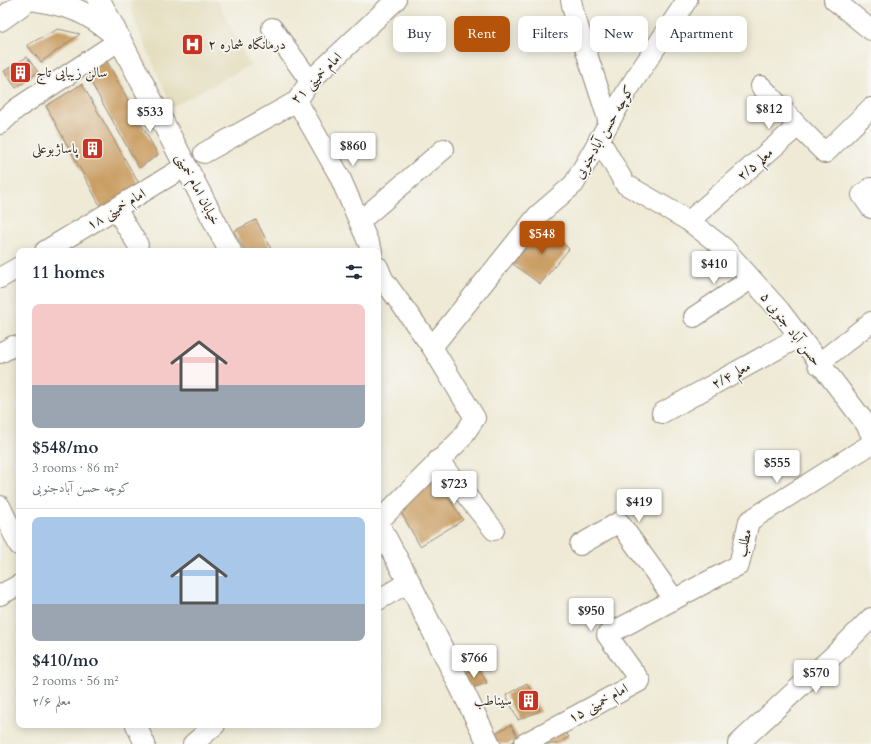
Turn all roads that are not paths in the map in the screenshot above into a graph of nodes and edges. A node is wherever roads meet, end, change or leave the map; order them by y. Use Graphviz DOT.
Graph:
graph roads {
  1 [pos="36,0"];
  2 [pos="99,0"];
  3 [pos="114,0"];
  4 [pos="396,0"];
  5 [pos="571,0"];
  6 [pos="687,0"];
  7 [pos="834,0"];
  8 [pos="272,28"];
  9 [pos="871,30"];
  10 [pos="120,40"];
  11 [pos="310,81"];
  12 [pos="761,86"];
  13 [pos="297,101"];
  14 [pos="871,108"];
  15 [pos="609,122"];
  16 [pos="0,124"];
  17 [pos="798,126"];
  18 [pos="599,139"];
  19 [pos="444,149"];
  20 [pos="204,153"];
  21 [pos="186,166"];
  22 [pos="871,188"];
  23 [pos="871,208"];
  24 [pos="116,209"];
  25 [pos="360,221"];
  26 [pos="689,221"];
  27 [pos="138,245"];
  28 [pos="51,248"];
  29 [pos="228,248"];
  30 [pos="371,248"];
  31 [pos="16,269"];
  32 [pos="381,277"];
  33 [pos="0,278"];
  34 [pos="752,279"];
  35 [pos="694,318"];
  36 [pos="871,322"];
  37 [pos="799,337"];
  38 [pos="432,347"];
  39 [pos="818,364"];
  40 [pos="662,413"];
  41 [pos="869,426"];
  42 [pos="871,444"];
  43 [pos="438,460"];
  44 [pos="381,520"];
  45 [pos="381,529"];
  46 [pos="494,530"];
  47 [pos="580,545"];
  48 [pos="739,565"];
  49 [pos="409,582"];
  50 [pos="16,587"];
  51 [pos="0,596"];
  52 [pos="381,598"];
  53 [pos="674,598"];
  54 [pos="871,618"];
  55 [pos="138,728"];
  56 [pos="212,728"];
  57 [pos="146,744"];
  58 [pos="193,744"];
  59 [pos="489,744"];
  60 [pos="524,744"];
  61 [pos="738,744"];
  1 -- 10 [label="main road"];
  2 -- 10 [label="main road, خیابان امام خمینی"];
  3 -- 10 [label="main road"];
  4 -- 11 [label="street, امام خمینی ۲۱"];
  5 -- 15 [label="street"];
  6 -- 15 [label="street, کوچه حسن آبادجنوبی"];
  7 -- 9 [label="street"];
  8 -- 11 [label="street"];
  10 -- 16 [label="street"];
  10 -- 21 [label="main road, خیابان امام خمینی"];
  11 -- 13 [label="street, امام خمینی ۲۱"];
  12 -- 17 [label="street"];
  13 -- 20 [label="street, امام خمینی ۲۱"];
  13 -- 25 [label="street"];
  14 -- 17 [label="street"];
  15 -- 18 [label="street, کوچه حسن آبادجنوبی"];
  17 -- 26 [label="street, معلم ۲/۵"];
  18 -- 26 [label="street, حسن آباد جنوبی ۵"];
  18 -- 38 [label="street, کوچه حسن آبادجنوبی"];
  19 -- 25 [label="street"];
  21 -- 24 [label="street, امام خمینی ۱۸"];
  21 -- 29 [label="main road, خیابان امام خمینی"];
  22 -- 23 [label="street"];
  24 -- 27 [label="street"];
  24 -- 28 [label="street, امام خمینی ۱۸"];
  25 -- 30 [label="street"];
  26 -- 34 [label="street, حسن آباد جنوبی ۵"];
  31 -- 33 [label="street"];
  32 -- 38 [label="street"];
  34 -- 35 [label="street"];
  34 -- 37 [label="street, حسن آباد جنوبی ۵"];
  36 -- 39 [label="street"];
  37 -- 39 [label="street, حسن آباد جنوبی ۵"];
  37 -- 40 [label="street, معلم ۲/۴"];
  38 -- 43 [label="street"];
  39 -- 41 [label="street, حسن آباد جنوبی ۵"];
  42 -- 48 [label="street, مطلب"];
  43 -- 44 [label="street"];
  43 -- 46 [label="street"];
  45 -- 49 [label="main road"];
  47 -- 53 [label="street"];
  48 -- 53 [label="street, امام خمینی ۱۵"];
  49 -- 52 [label="street"];
  49 -- 59 [label="main road"];
  50 -- 51 [label="street"];
  53 -- 60 [label="street, امام خمینی ۱۵"];
  54 -- 61 [label="street"];
  55 -- 57 [label="street"];
  56 -- 58 [label="street"];
}
